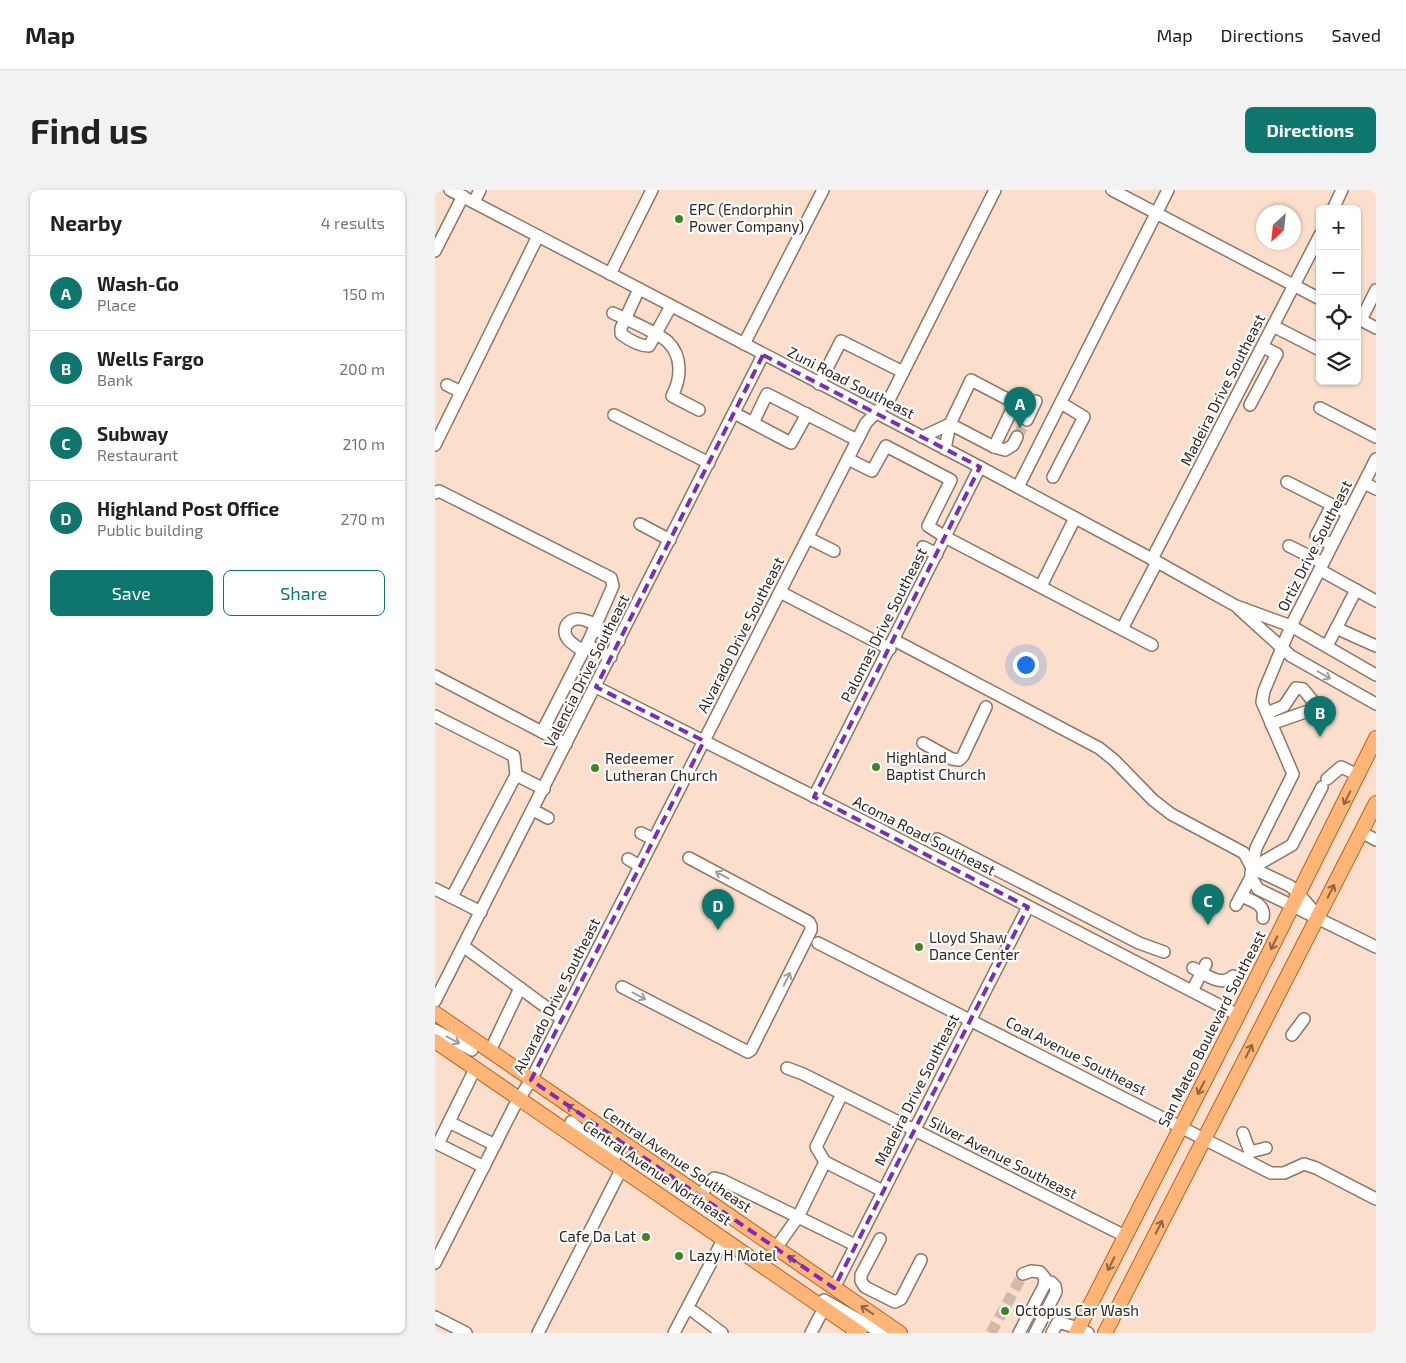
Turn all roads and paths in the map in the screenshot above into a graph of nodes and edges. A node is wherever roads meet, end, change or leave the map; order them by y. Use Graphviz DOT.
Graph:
graph roads {
  1 [pos="450,190"];
  2 [pos="480,190"];
  3 [pos="652,190"];
  4 [pos="823,190"];
  5 [pos="995,190"];
  6 [pos="1112,190"];
  7 [pos="1168,190"];
  8 [pos="1342,190"];
  9 [pos="463,196"];
  10 [pos="473,202"];
  11 [pos="1335,205"];
  12 [pos="1157,213"];
  13 [pos="538,236"];
  14 [pos="1316,243"];
  15 [pos="435,251"];
  16 [pos="610,274"];
  17 [pos="1294,286"];
  18 [pos="639,289"];
  19 [pos="1376,290"];
  20 [pos="1316,297"];
  21 [pos="671,306"];
  22 [pos="1361,316"];
  23 [pos="1361,320"];
  24 [pos="1273,326"];
  25 [pos="1376,328"];
  26 [pos="656,335"];
  27 [pos="743,344"];
  28 [pos="1263,347"];
  29 [pos="1316,348"];
  30 [pos="763,355"];
  31 [pos="1251,370"];
  32 [pos="903,372"];
  33 [pos="1265,377"];
  34 [pos="819,384"];
  35 [pos="447,385"];
  36 [pos="1241,388"];
  37 [pos="461,392"];
  38 [pos="1036,401"];
  39 [pos="1061,403"];
  40 [pos="1320,408"];
  41 [pos="699,410"];
  42 [pos="734,412"];
  43 [pos="875,413"];
  44 [pos="807,414"];
  45 [pos="614,415"];
  46 [pos="1027,420"];
  47 [pos="753,423"];
  48 [pos="949,424"];
  49 [pos="1376,436"];
  50 [pos="922,437"];
  51 [pos="1017,437"];
  52 [pos="857,440"];
  53 [pos="435,445"];
  54 [pos="994,447"];
  55 [pos="945,449"];
  56 [pos="848,459"];
  57 [pos="1376,461"];
  58 [pos="709,463"];
  59 [pos="980,467"];
  60 [pos="1053,477"];
  61 [pos="1287,482"];
  62 [pos="1364,483"];
  63 [pos="947,487"];
  64 [pos="1018,487"];
  65 [pos="1376,489"];
  66 [pos="435,492"];
  67 [pos="965,496"];
  68 [pos="1332,505"];
  69 [pos="1348,514"];
  70 [pos="1075,518"];
  71 [pos="640,524"];
  72 [pos="945,537"];
  73 [pos="808,538"];
  74 [pos="670,540"];
  75 [pos="1332,545"];
  76 [pos="1289,546"];
  77 [pos="923,547"];
  78 [pos="834,551"];
  79 [pos="937,554"];
  80 [pos="1155,560"];
  81 [pos="1321,566"];
  82 [pos="1041,586"];
  83 [pos="1356,590"];
  84 [pos="780,592"];
  85 [pos="1376,601"];
  86 [pos="1236,606"];
  87 [pos="595,626"];
  88 [pos="1291,626"];
  89 [pos="1122,628"];
  90 [pos="1336,628"];
  91 [pos="619,641"];
  92 [pos="1152,645"];
  93 [pos="1327,646"];
  94 [pos="1376,646"];
  95 [pos="585,648"];
  96 [pos="1283,649"];
  97 [pos="891,651"];
  98 [pos="611,657"];
  99 [pos="1376,675"];
  100 [pos="435,676"];
  101 [pos="596,687"];
  102 [pos="1250,696"];
  103 [pos="1376,704"];
  104 [pos="986,707"];
  105 [pos="1267,713"];
  106 [pos="435,716"];
  107 [pos="542,732"];
  108 [pos="1376,738"];
  109 [pos="703,741"];
  110 [pos="566,744"];
  111 [pos="923,744"];
  112 [pos="516,775"];
  113 [pos="1358,775"];
  114 [pos="544,789"];
  115 [pos="814,797"];
  116 [pos="1376,802"];
  117 [pos="533,810"];
  118 [pos="548,818"];
  119 [pos="885,818"];
  120 [pos="879,829"];
  121 [pos="1361,832"];
  122 [pos="641,833"];
  123 [pos="653,839"];
  124 [pos="937,839"];
  125 [pos="1376,840"];
  126 [pos="689,858"];
  127 [pos="628,860"];
  128 [pos="640,866"];
  129 [pos="1251,872"];
  130 [pos="435,889"];
  131 [pos="1299,894"];
  132 [pos="452,898"];
  133 [pos="1292,907"];
  134 [pos="1028,908"];
  135 [pos="481,912"];
  136 [pos="1318,917"];
  137 [pos="1263,918"];
  138 [pos="818,942"];
  139 [pos="463,946"];
  140 [pos="1376,946"];
  141 [pos="1164,952"];
  142 [pos="1233,976"];
  143 [pos="622,987"];
  144 [pos="520,988"];
  145 [pos="1192,991"];
  146 [pos="435,1001"];
  147 [pos="435,1013"];
  148 [pos="1238,1015"];
  149 [pos="1304,1018"];
  150 [pos="562,1019"];
  151 [pos="971,1019"];
  152 [pos="435,1030"];
  153 [pos="1292,1035"];
  154 [pos="435,1042"];
  155 [pos="472,1050"];
  156 [pos="490,1051"];
  157 [pos="787,1068"];
  158 [pos="475,1069"];
  159 [pos="531,1080"];
  160 [pos="842,1094"];
  161 [pos="519,1099"];
  162 [pos="449,1122"];
  163 [pos="571,1122"];
  164 [pos="1181,1126"];
  165 [pos="913,1130"];
  166 [pos="1243,1134"];
  167 [pos="1205,1138"];
  168 [pos="495,1145"];
  169 [pos="1266,1148"];
  170 [pos="1248,1156"];
  171 [pos="825,1162"];
  172 [pos="484,1167"];
  173 [pos="622,1168"];
  174 [pos="883,1191"];
  175 [pos="699,1195"];
  176 [pos="1376,1199"];
  177 [pos="798,1216"];
  178 [pos="1125,1236"];
  179 [pos="724,1238"];
  180 [pos="880,1240"];
  181 [pos="855,1245"];
  182 [pos="776,1248"];
  183 [pos="921,1260"];
  184 [pos="435,1263"];
  185 [pos="1023,1274"];
  186 [pos="1051,1284"];
  187 [pos="834,1288"];
  188 [pos="824,1308"];
  189 [pos="687,1309"];
  190 [pos="435,1318"];
  191 [pos="1081,1331"];
  192 [pos="465,1333"];
  193 [pos="537,1333"];
  194 [pos="674,1333"];
  195 [pos="722,1333"];
  196 [pos="811,1333"];
  197 [pos="861,1333"];
  198 [pos="883,1333"];
  199 [pos="900,1333"];
  200 [pos="1019,1333"];
  201 [pos="1027,1333"];
  202 [pos="1035,1333"];
  203 [pos="1042,1333"];
  204 [pos="1052,1333"];
  205 [pos="1105,1333"];
  1 -- 9 [label="street, Zuni Road Southeast"];
  2 -- 10 [label="street"];
  3 -- 16 [label="street"];
  4 -- 27 [label="street"];
  5 -- 32 [label="street, Alvarado Drive Southeast"];
  6 -- 12 [label="street"];
  7 -- 12 [label="street"];
  8 -- 11 [label="street"];
  9 -- 10 [label="street, Zuni Road Southeast"];
  9 -- 15 [label="street"];
  10 -- 13 [label="street, Zuni Road Southeast"];
  12 -- 17 [label="street"];
  12 -- 39 [label="street"];
  13 -- 16 [label="street, Zuni Road Southeast"];
  13 -- 37 [label="street"];
  14 -- 17 [label="street, Madeira Drive Southeast"];
  16 -- 18 [label="street, Zuni Road Southeast"];
  17 -- 20 [label="street"];
  17 -- 24 [label="street, Madeira Drive Southeast"];
  18 -- 21 [label="street, Zuni Road Southeast"];
  18 -- 26 [label="street"];
  19 -- 22 [label="street"];
  21 -- 26 [label="street"];
  21 -- 27 [label="street, Zuni Road Southeast"];
  23 -- 25 [label="street"];
  24 -- 28 [label="street, Madeira Drive Southeast"];
  24 -- 29 [label="street"];
  26 -- 41 [label="street"];
  27 -- 30 [label="street, Zuni Road Southeast"];
  28 -- 31 [label="street, Madeira Drive Southeast"];
  28 -- 33 [label="street"];
  30 -- 34 [label="street, Zuni Road Southeast"];
  30 -- 42 [label="street, Valencia Drive Southeast"];
  31 -- 33 [label="street"];
  31 -- 36 [label="street, Madeira Drive Southeast"];
  32 -- 34 [label="street"];
  32 -- 43 [label="street, Alvarado Drive Southeast"];
  33 -- 36 [label="street"];
  34 -- 43 [label="street, Zuni Road Southeast"];
  35 -- 37 [label="street"];
  36 -- 80 [label="street, Madeira Drive Southeast"];
  37 -- 53 [label="street"];
  38 -- 46 [label="street"];
  39 -- 60 [label="street"];
  39 -- 64 [label="street"];
  40 -- 49 [label="street"];
  42 -- 47 [label="street"];
  42 -- 58 [label="street, Valencia Drive Southeast"];
  43 -- 50 [label="street, Zuni Road Southeast"];
  43 -- 52 [label="street, Alvarado Drive Southeast"];
  44 -- 47 [label="street"];
  44 -- 47 [label="street"];
  44 -- 52 [label="street"];
  45 -- 58 [label="street"];
  48 -- 50 [label="street"];
  48 -- 54 [label="street"];
  48 -- 54 [label="street"];
  48 -- 55 [label="street"];
  50 -- 55 [label="street, Zuni Road Southeast"];
  51 -- 54 [label="street"];
  52 -- 56 [label="street, Alvarado Drive Southeast"];
  55 -- 59 [label="street, Zuni Road Southeast"];
  56 -- 63 [label="street"];
  56 -- 73 [label="street, Alvarado Drive Southeast"];
  57 -- 62 [label="street, Ortiz Drive Southeast"];
  58 -- 74 [label="street, Valencia Drive Southeast"];
  59 -- 64 [label="street, Zuni Road Southeast"];
  59 -- 67 [label="street, Palomas Drive Southeast"];
  61 -- 68 [label="street"];
  62 -- 65 [label="street"];
  62 -- 69 [label="street, Ortiz Drive Southeast"];
  63 -- 67 [label="street"];
  63 -- 72 [label="street"];
  64 -- 70 [label="street, Zuni Road Southeast"];
  66 -- 87 [label="street"];
  67 -- 72 [label="street, Palomas Drive Southeast"];
  68 -- 69 [label="street"];
  68 -- 75 [label="street"];
  69 -- 75 [label="street, Ortiz Drive Southeast"];
  70 -- 80 [label="street, Zuni Road Southeast"];
  70 -- 82 [label="street"];
  71 -- 74 [label="street"];
  72 -- 79 [label="street, Palomas Drive Southeast"];
  72 -- 82 [label="street"];
  73 -- 78 [label="street"];
  73 -- 84 [label="street, Alvarado Drive Southeast"];
  74 -- 91 [label="street, Valencia Drive Southeast"];
  75 -- 81 [label="street, Ortiz Drive Southeast"];
  76 -- 81 [label="street"];
  77 -- 79 [label="street"];
  79 -- 97 [label="street, Palomas Drive Southeast"];
  80 -- 86 [label="street, Zuni Road Southeast"];
  80 -- 89 [label="street, Madeira Drive Southeast"];
  81 -- 83 [label="street"];
  81 -- 88 [label="street, Ortiz Drive Southeast"];
  82 -- 89 [label="street"];
  83 -- 85 [label="street"];
  83 -- 90 [label="street"];
  84 -- 97 [label="street"];
  84 -- 109 [label="street, Alvarado Drive Southeast"];
  86 -- 88 [label="street, Zuni Road Southeast"];
  86 -- 96 [label="street, Zuni Road Southeast"];
  87 -- 91 [label="street"];
  87 -- 95 [label="street"];
  87 -- 95 [label="street"];
  88 -- 93 [label="street, Zuni Road Southeast"];
  88 -- 96 [label="street, Ortiz Drive Southeast"];
  89 -- 92 [label="street"];
  90 -- 93 [label="street"];
  90 -- 94 [label="street"];
  91 -- 98 [label="street, Valencia Drive Southeast"];
  93 -- 99 [label="street, Zuni Road Southeast"];
  95 -- 98 [label="street"];
  95 -- 107 [label="street"];
  96 -- 103 [label="street, Zuni Road Southeast, one-way"];
  96 -- 105 [label="street, Ortiz Drive Southeast"];
  97 -- 115 [label="street, Palomas Drive Southeast"];
  97 -- 129 [label="street"];
  98 -- 101 [label="street, Valencia Drive Southeast"];
  100 -- 107 [label="street"];
  101 -- 109 [label="street, Acoma Road Southeast"];
  101 -- 110 [label="street, Valencia Drive Southeast"];
  102 -- 105 [label="street"];
  104 -- 111 [label="street"];
  105 -- 129 [label="street"];
  106 -- 112 [label="street"];
  107 -- 110 [label="street"];
  108 -- 113 [label="main road, San Mateo Boulevard Southeast"];
  109 -- 115 [label="street, Acoma Road Southeast"];
  109 -- 123 [label="street, Alvarado Drive Southeast"];
  110 -- 114 [label="street, Valencia Drive Southeast"];
  112 -- 114 [label="street"];
  112 -- 132 [label="street"];
  113 -- 129 [label="street"];
  113 -- 131 [label="main road, San Mateo Boulevard Southeast, one-way"];
  114 -- 117 [label="street, Valencia Drive Southeast"];
  115 -- 120 [label="street, Acoma Road Southeast"];
  116 -- 121 [label="main road"];
  117 -- 118 [label="street"];
  117 -- 135 [label="street, Valencia Drive Southeast"];
  119 -- 120 [label="street"];
  120 -- 134 [label="street, Acoma Road Southeast"];
  121 -- 125 [label="street"];
  136 -- 121 [label="main road, one-way"];
  122 -- 123 [label="street"];
  123 -- 128 [label="street, Alvarado Drive Southeast"];
  124 -- 141 [label="street"];
  143 -- 126 [label="street, one-way"];
  127 -- 128 [label="street"];
  128 -- 150 [label="street, Alvarado Drive Southeast"];
  129 -- 131 [label="street"];
  129 -- 133 [label="street"];
  129 -- 137 [label="street"];
  130 -- 132 [label="street"];
  131 -- 133 [label="main road, San Mateo Boulevard Southeast"];
  131 -- 136 [label="street"];
  132 -- 135 [label="street"];
  133 -- 136 [label="street"];
  133 -- 148 [label="main road, San Mateo Boulevard Southeast, one-way"];
  134 -- 145 [label="street, Acoma Road Southeast"];
  134 -- 151 [label="street, Madeira Drive Southeast"];
  135 -- 139 [label="street, Valencia Drive Southeast"];
  136 -- 140 [label="street"];
  167 -- 136 [label="main road, one-way"];
  138 -- 151 [label="street, Coal Avenue Southeast"];
  139 -- 144 [label="street"];
  139 -- 146 [label="street, Valencia Drive Southeast"];
  142 -- 145 [label="street"];
  144 -- 150 [label="street"];
  144 -- 156 [label="street"];
  145 -- 148 [label="street, Acoma Road Southeast"];
  147 -- 156 [label="main road, Central Avenue Southeast"];
  148 -- 164 [label="main road, San Mateo Boulevard Southeast, one-way"];
  149 -- 153 [label="street"];
  150 -- 159 [label="street, Alvarado Drive Southeast"];
  151 -- 164 [label="street, Coal Avenue Southeast"];
  151 -- 165 [label="street, Madeira Drive Southeast"];
  152 -- 155 [label="street, one-way"];
  154 -- 158 [label="main road, Central Avenue Northeast"];
  156 -- 159 [label="main road, Central Avenue Southeast"];
  157 -- 160 [label="street, Silver Avenue Southeast"];
  158 -- 161 [label="main road, Central Avenue Northeast"];
  158 -- 162 [label="street"];
  159 -- 161 [label="street, Alvarado Drive Southeast"];
  175 -- 159 [label="main road, Central Avenue Southeast, one-way"];
  160 -- 165 [label="street, Silver Avenue Southeast"];
  160 -- 171 [label="street"];
  161 -- 168 [label="street, Alvarado Drive Southeast"];
  161 -- 173 [label="main road, Central Avenue Northeast"];
  162 -- 168 [label="street"];
  162 -- 172 [label="street"];
  163 -- 198 [label="street, Central Avenue Southeast"];
  164 -- 167 [label="street, Coal Avenue Southeast"];
  164 -- 178 [label="main road, San Mateo Boulevard Southeast"];
  165 -- 174 [label="street, Madeira Drive Southeast"];
  165 -- 178 [label="street, Silver Avenue Southeast"];
  166 -- 170 [label="street"];
  167 -- 170 [label="street, Coal Avenue Southeast"];
  205 -- 167 [label="main road, one-way"];
  168 -- 172 [label="street, Alvarado Drive Southeast"];
  169 -- 170 [label="street"];
  170 -- 176 [label="street, Coal Avenue Southeast"];
  171 -- 174 [label="street"];
  171 -- 177 [label="street"];
  172 -- 184 [label="street, Alvarado Drive Southeast"];
  173 -- 179 [label="main road, Central Avenue Northeast"];
  173 -- 193 [label="street"];
  174 -- 181 [label="street, Madeira Drive Southeast"];
  175 -- 177 [label="street"];
  175 -- 182 [label="main road, Central Avenue Southeast"];
  177 -- 181 [label="street"];
  177 -- 182 [label="street"];
  178 -- 191 [label="main road, San Mateo Boulevard Southeast, one-way"];
  179 -- 188 [label="main road, Central Avenue Northeast"];
  179 -- 189 [label="street"];
  180 -- 183 [label="street"];
  181 -- 187 [label="street, Madeira Drive Southeast"];
  187 -- 182 [label="main road, Central Avenue Southeast, one-way"];
  185 -- 186 [label="street"];
  186 -- 200 [label="street"];
  186 -- 201 [label="street"];
  186 -- 202 [label="street"];
  186 -- 203 [label="street"];
  199 -- 187 [label="main road, Central Avenue Southeast, one-way"];
  188 -- 196 [label="street"];
  188 -- 197 [label="main road, Central Avenue Northeast"];
  189 -- 194 [label="street"];
  189 -- 195 [label="street"];
  190 -- 192 [label="street"];
  191 -- 204 [label="street"];
}
